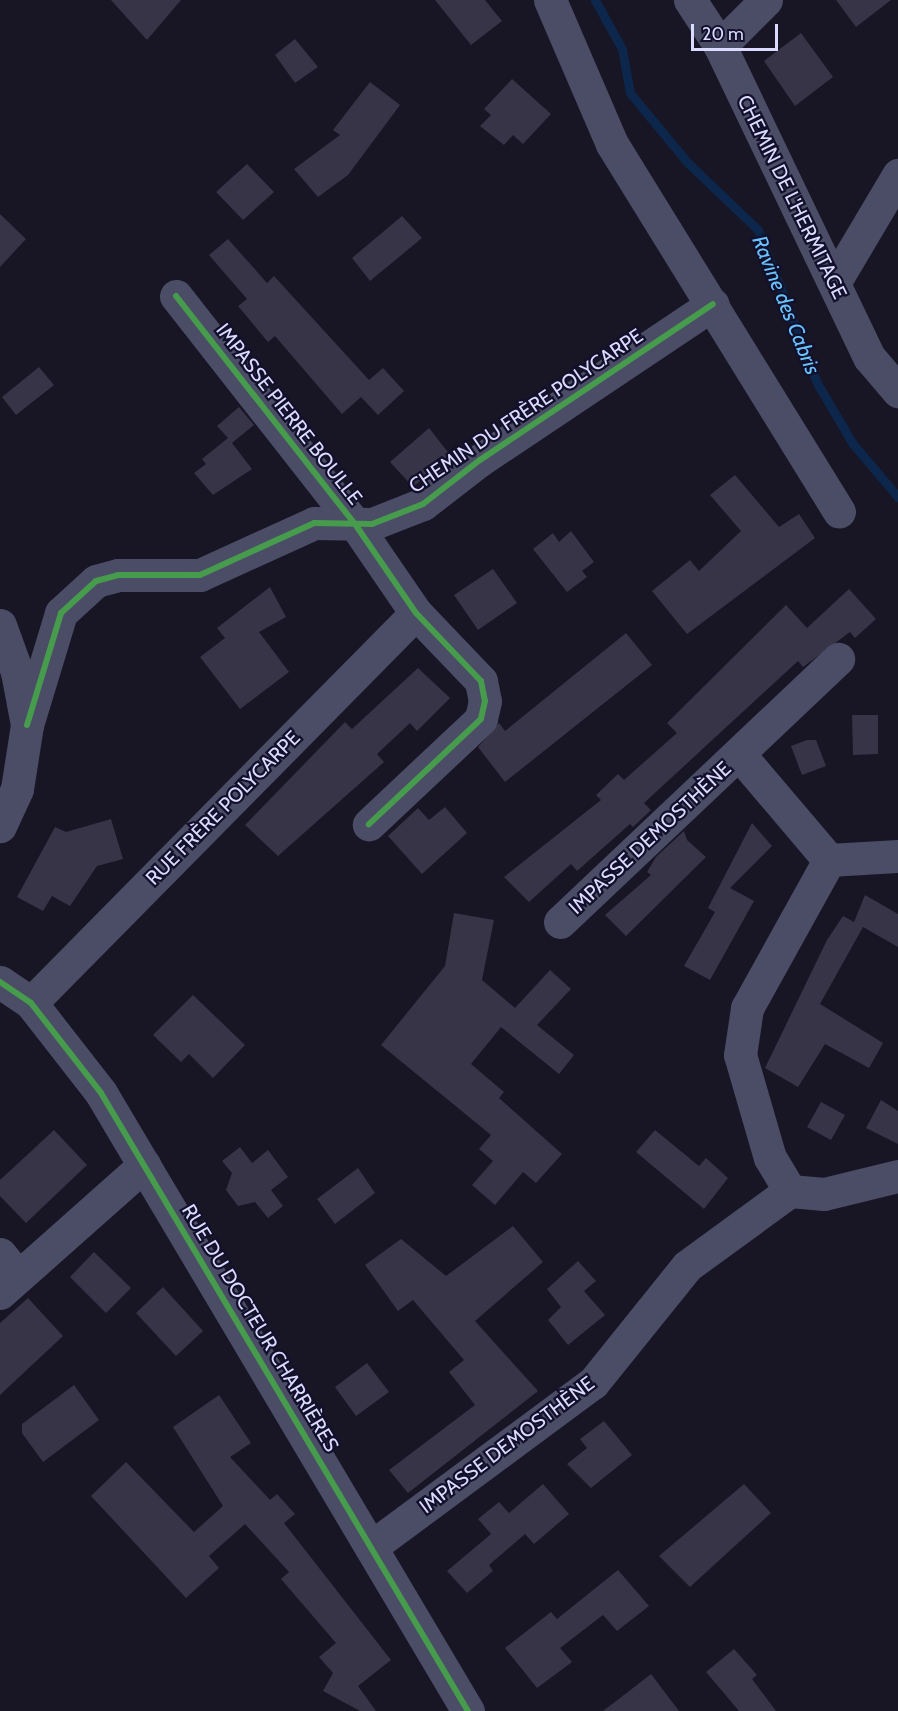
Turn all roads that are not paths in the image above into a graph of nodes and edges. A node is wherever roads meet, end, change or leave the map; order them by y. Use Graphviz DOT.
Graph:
graph roads {
  1 [pos="550,0"];
  2 [pos="690,0"];
  3 [pos="766,0"];
  4 [pos="720,46"];
  5 [pos="898,175"];
  6 [pos="834,283"];
  7 [pos="176,296"];
  8 [pos="713,304"];
  9 [pos="898,391"];
  10 [pos="839,512"];
  11 [pos="355,524"];
  12 [pos="416,613"];
  13 [pos="0,625"];
  14 [pos="838,659"];
  15 [pos="27,725"];
  16 [pos="739,753"];
  17 [pos="369,824"];
  18 [pos="0,826"];
  19 [pos="898,856"];
  20 [pos="830,860"];
  21 [pos="560,922"];
  22 [pos="0,982"];
  23 [pos="31,1003"];
  24 [pos="144,1165"];
  25 [pos="898,1176"];
  26 [pos="790,1191"];
  27 [pos="6,1274"];
  28 [pos="371,1547"];
  29 [pos="468,1711"];
  1 -- 8 [label="street"];
  2 -- 4 [label="street, CHEMIN DE L'HERMITAGE"];
  3 -- 4 [label="street"];
  4 -- 6 [label="street, CHEMIN DE L'HERMITAGE"];
  5 -- 6 [label="street"];
  6 -- 9 [label="street, CHEMIN DE L'HERMITAGE"];
  7 -- 11 [label="street, IMPASSE PIERRE BOULLE"];
  8 -- 10 [label="street"];
  8 -- 11 [label="street, CHEMIN DU FRÈRE POLYCARPE"];
  11 -- 12 [label="street, IMPASSE PIERRE BOULLE"];
  11 -- 15 [label="street, CHEMIN DU FRÈRE POLYCARPE"];
  12 -- 17 [label="street, IMPASSE PIERRE BOULLE"];
  12 -- 23 [label="street, RUE FRÈRE POLYCARPE"];
  13 -- 15 [label="street"];
  14 -- 16 [label="street, IMPASSE DEMOSTHÈNE"];
  15 -- 18 [label="street"];
  16 -- 20 [label="street, IMPASSE DEMOSTHÈNE"];
  16 -- 21 [label="street, IMPASSE DEMOSTHÈNE"];
  19 -- 20 [label="street"];
  20 -- 26 [label="street"];
  22 -- 23 [label="street, RUE DU DOCTEUR CHARRIÈRES"];
  23 -- 24 [label="street, RUE DU DOCTEUR CHARRIÈRES"];
  24 -- 27 [label="street"];
  24 -- 28 [label="street, RUE DU DOCTEUR CHARRIÈRES"];
  25 -- 26 [label="street"];
  26 -- 28 [label="street, IMPASSE DEMOSTHÈNE"];
  28 -- 29 [label="street, RUE DU DOCTEUR CHARRIÈRES"];
}
